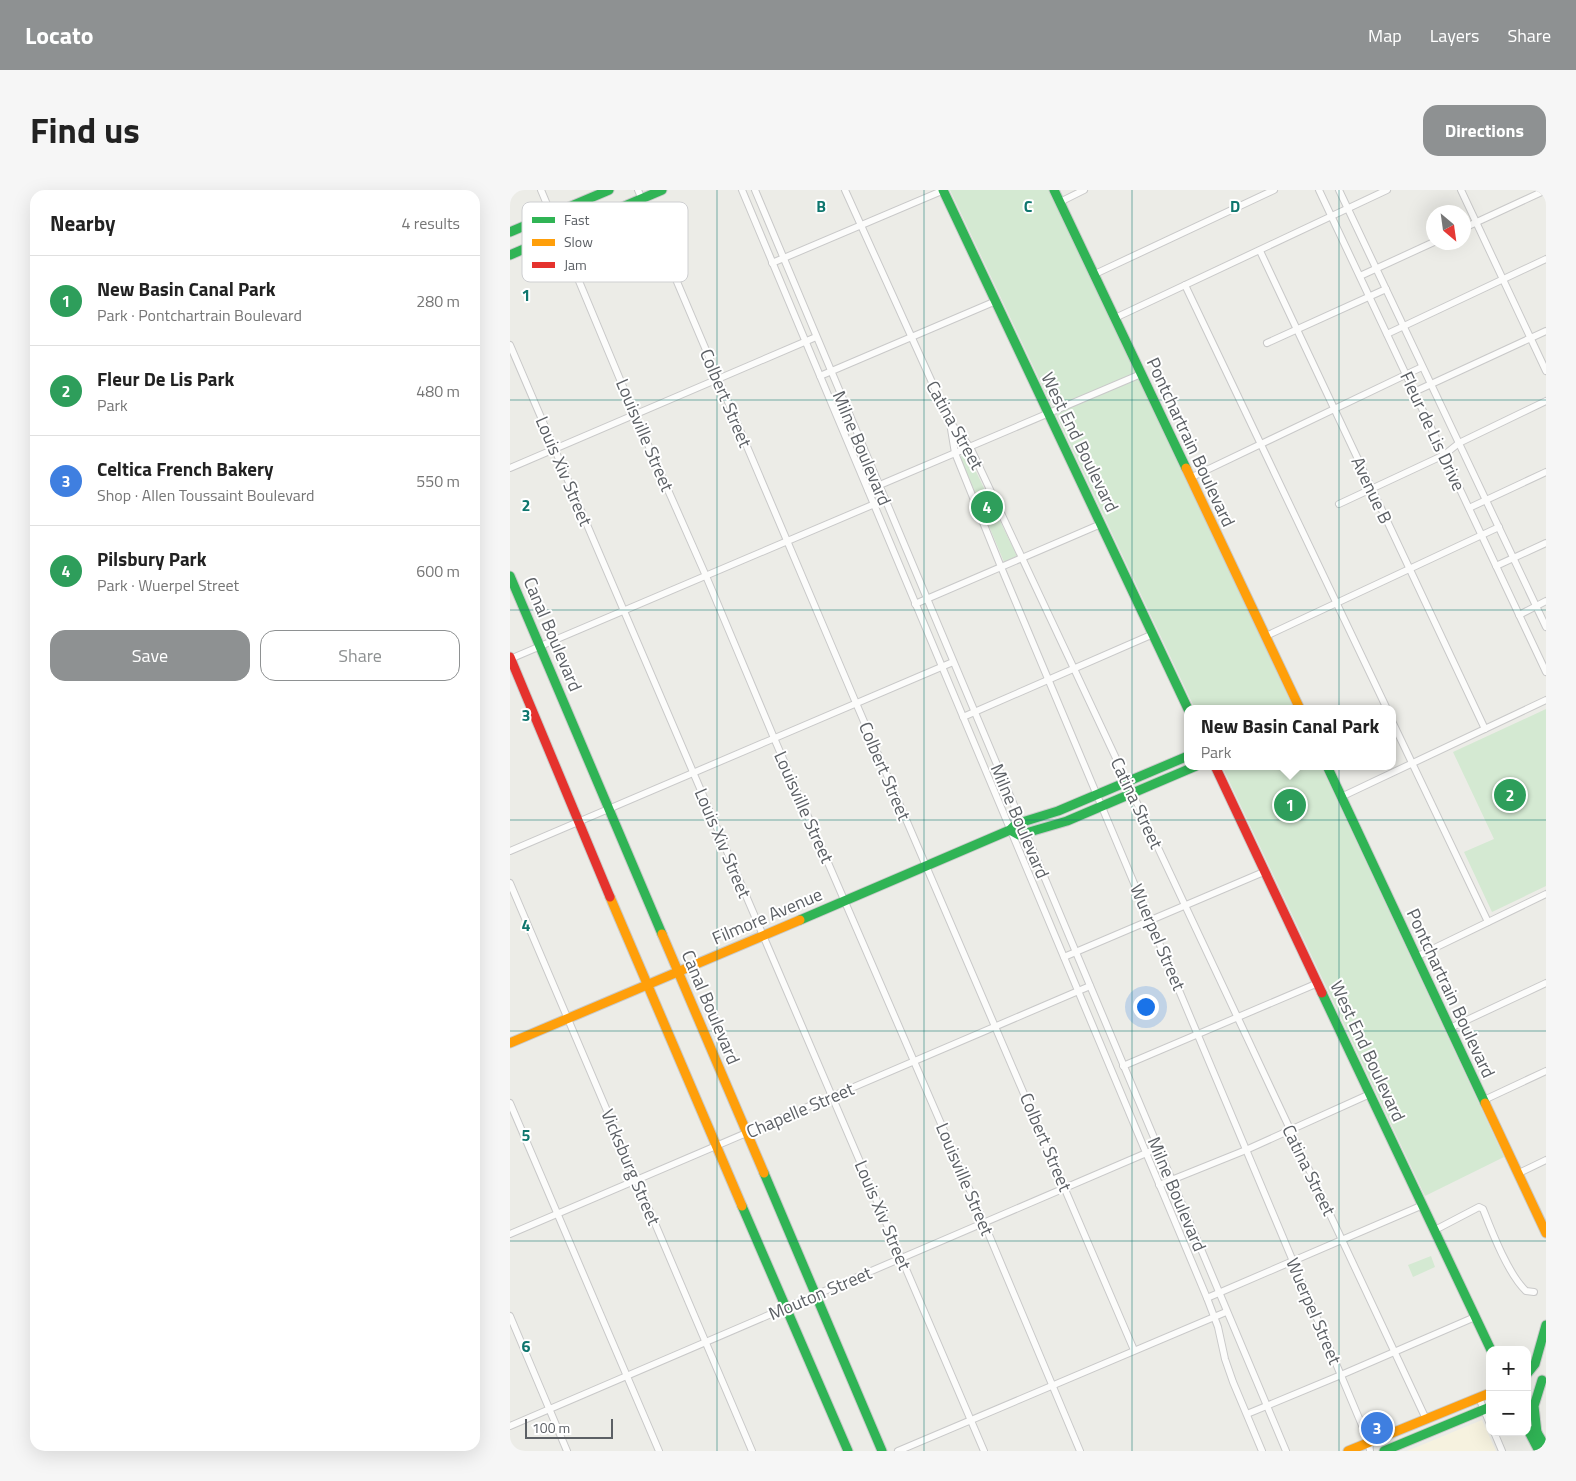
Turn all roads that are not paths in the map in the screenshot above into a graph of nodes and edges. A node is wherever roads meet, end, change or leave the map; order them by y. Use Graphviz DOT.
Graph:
graph roads {
  1 [pos="542,190"];
  2 [pos="609,190"];
  3 [pos="662,190"];
  4 [pos="742,190"];
  5 [pos="755,190"];
  6 [pos="845,190"];
  7 [pos="944,190"];
  8 [pos="1054,190"];
  9 [pos="1084,190"];
  10 [pos="1274,190"];
  11 [pos="1319,190"];
  12 [pos="1339,190"];
  13 [pos="1387,190"];
  14 [pos="1461,190"];
  15 [pos="1546,190"];
  16 [pos="640,194"];
  17 [pos="547,202"];
  18 [pos="580,202"];
  19 [pos="624,202"];
  20 [pos="1060,202"];
  21 [pos="1348,208"];
  22 [pos="1332,216"];
  23 [pos="1476,222"];
  24 [pos="1471,224"];
  25 [pos="861,225"];
  26 [pos="522,227"];
  27 [pos="510,232"];
  28 [pos="1426,246"];
  29 [pos="522,250"];
  30 [pos="1260,251"];
  31 [pos="510,255"];
  32 [pos="784,259"];
  33 [pos="1546,259"];
  34 [pos="772,263"];
  35 [pos="1376,269"];
  36 [pos="1095,274"];
  37 [pos="1360,276"];
  38 [pos="1504,279"];
  39 [pos="580,282"];
  40 [pos="677,282"];
  41 [pos="1185,285"];
  42 [pos="1386,289"];
  43 [pos="1370,297"];
  44 [pos="996,301"];
  45 [pos="1115,318"];
  46 [pos="1403,326"];
  47 [pos="1297,330"];
  48 [pos="1546,331"];
  49 [pos="1387,334"];
  50 [pos="816,337"];
  51 [pos="912,338"];
  52 [pos="1530,338"];
  53 [pos="805,341"];
  54 [pos="1267,344"];
  55 [pos="510,345"];
  56 [pos="1422,367"];
  57 [pos="1546,371"];
  58 [pos="830,372"];
  59 [pos="1141,374"];
  60 [pos="1406,375"];
  61 [pos="820,376"];
  62 [pos="718,378"];
  63 [pos="1431,385"];
  64 [pos="1414,392"];
  65 [pos="1546,401"];
  66 [pos="1334,410"];
  67 [pos="634,413"];
  68 [pos="1048,414"];
  69 [pos="950,422"];
  70 [pos="1459,443"];
  71 [pos="1261,445"];
  72 [pos="970,447"];
  73 [pos="554,449"];
  74 [pos="955,453"];
  75 [pos="1444,455"];
  76 [pos="510,468"];
  77 [pos="1546,472"];
  78 [pos="1190,478"];
  79 [pos="879,486"];
  80 [pos="1372,489"];
  81 [pos="868,490"];
  82 [pos="884,500"];
  83 [pos="1486,500"];
  84 [pos="874,504"];
  85 [pos="1338,504"];
  86 [pos="1469,508"];
  87 [pos="1101,524"];
  88 [pos="1499,527"];
  89 [pos="1481,535"];
  90 [pos="788,541"];
  91 [pos="1546,543"];
  92 [pos="1022,558"];
  93 [pos="1514,558"];
  94 [pos="1496,566"];
  95 [pos="1001,567"];
  96 [pos="1410,568"];
  97 [pos="510,576"];
  98 [pos="706,576"];
  99 [pos="927,599"];
  100 [pos="1546,601"];
  101 [pos="915,604"];
  102 [pos="1336,604"];
  103 [pos="1536,606"];
  104 [pos="625,610"];
  105 [pos="1519,615"];
  106 [pos="1546,627"];
  107 [pos="1152,634"];
  108 [pos="1266,636"];
  109 [pos="540,647"];
  110 [pos="510,659"];
  111 [pos="954,662"];
  112 [pos="942,667"];
  113 [pos="1074,669"];
  114 [pos="1546,672"];
  115 [pos="1049,680"];
  116 [pos="1546,700"];
  117 [pos="856,703"];
  118 [pos="1186,705"];
  119 [pos="1298,705"];
  120 [pos="1385,705"];
  121 [pos="974,712"];
  122 [pos="963,717"];
  123 [pos="1396,729"];
  124 [pos="1485,729"];
  125 [pos="774,738"];
  126 [pos="1184,758"];
  127 [pos="1413,763"];
  128 [pos="1187,770"];
  129 [pos="1217,770"];
  130 [pos="1328,770"];
  131 [pos="694,772"];
  132 [pos="1127,782"];
  133 [pos="1132,794"];
  134 [pos="1097,796"];
  135 [pos="1341,797"];
  136 [pos="1102,807"];
  137 [pos="609,808"];
  138 [pos="579,821"];
  139 [pos="1021,823"];
  140 [pos="1010,830"];
  141 [pos="1025,834"];
  142 [pos="510,851"];
  143 [pos="926,865"];
  144 [pos="1266,871"];
  145 [pos="510,883"];
  146 [pos="1546,894"];
  147 [pos="846,900"];
  148 [pos="1186,906"];
  149 [pos="1151,921"];
  150 [pos="1488,922"];
  151 [pos="763,936"];
  152 [pos="1075,952"];
  153 [pos="1064,957"];
  154 [pos="1416,957"];
  155 [pos="678,972"];
  156 [pos="1318,983"];
  157 [pos="1546,983"];
  158 [pos="647,985"];
  159 [pos="1090,986"];
  160 [pos="1078,991"];
  161 [pos="569,1018"];
  162 [pos="1238,1018"];
  163 [pos="996,1026"];
  164 [pos="1450,1028"];
  165 [pos="1198,1034"];
  166 [pos="510,1043"];
  167 [pos="914,1061"];
  168 [pos="1123,1066"];
  169 [pos="1546,1071"];
  170 [pos="1370,1094"];
  171 [pos="832,1096"];
  172 [pos="1484,1100"];
  173 [pos="510,1103"];
  174 [pos="1290,1130"];
  175 [pos="746,1133"];
  176 [pos="718,1146"];
  177 [pos="1158,1148"];
  178 [pos="1246,1150"];
  179 [pos="1146,1153"];
  180 [pos="1546,1160"];
  181 [pos="1519,1173"];
  182 [pos="636,1180"];
  183 [pos="1171,1180"];
  184 [pos="1159,1185"];
  185 [pos="1066,1188"];
  186 [pos="1423,1205"];
  187 [pos="558,1214"];
  188 [pos="984,1223"];
  189 [pos="1435,1230"];
  190 [pos="1546,1233"];
  191 [pos="510,1234"];
  192 [pos="1343,1240"];
  193 [pos="901,1258"];
  194 [pos="1292,1262"];
  195 [pos="1534,1292"];
  196 [pos="1219,1293"];
  197 [pos="815,1295"];
  198 [pos="1207,1298"];
  199 [pos="786,1307"];
  200 [pos="1226,1312"];
  201 [pos="510,1316"];
  202 [pos="1214,1316"];
  203 [pos="1475,1317"];
  204 [pos="1546,1325"];
  205 [pos="705,1342"];
  206 [pos="1489,1346"];
  207 [pos="1134,1350"];
  208 [pos="1395,1352"];
  209 [pos="1531,1369"];
  210 [pos="1341,1375"];
  211 [pos="627,1376"];
  212 [pos="1544,1378"];
  213 [pos="1052,1385"];
  214 [pos="1531,1387"];
  215 [pos="1486,1395"];
  216 [pos="1479,1398"];
  217 [pos="1266,1406"];
  218 [pos="1486,1408"];
  219 [pos="549,1409"];
  220 [pos="1486,1409"];
  221 [pos="1246,1414"];
  222 [pos="1426,1418"];
  223 [pos="971,1420"];
  224 [pos="1531,1423"];
  225 [pos="510,1426"];
  226 [pos="1537,1433"];
  227 [pos="1496,1436"];
  228 [pos="1531,1436"];
  229 [pos="1369,1446"];
  230 [pos="1546,1448"];
  231 [pos="567,1451"];
  232 [pos="659,1451"];
  233 [pos="752,1451"];
  234 [pos="848,1451"];
  235 [pos="882,1451"];
  236 [pos="898,1451"];
  237 [pos="984,1451"];
  238 [pos="1080,1451"];
  239 [pos="1262,1451"];
  240 [pos="1286,1451"];
  241 [pos="1348,1451"];
  242 [pos="1384,1451"];
  243 [pos="1502,1451"];
  244 [pos="1539,1451"];
  1 -- 17 [label="street, Louisville Street"];
  2 -- 18 [label="main road"];
  3 -- 16 [label="main road"];
  4 -- 34 [label="street, Milne Boulevard"];
  5 -- 32 [label="street, Milne Boulevard"];
  6 -- 25 [label="street, Catina Street"];
  7 -- 25 [label="street"];
  7 -- 44 [label="main road, West End Boulevard"];
  8 -- 20 [label="main road, Pontchartrain Boulevard"];
  9 -- 20 [label="street"];
  10 -- 36 [label="street"];
  11 -- 22 [label="street, Fleur de Lis Drive"];
  12 -- 21 [label="street, Fleur de Lis Drive"];
  13 -- 21 [label="street"];
  14 -- 23 [label="street"];
  15 -- 23 [label="street"];
  16 -- 19 [label="main road"];
  20 -- 36 [label="main road, Pontchartrain Boulevard"];
  21 -- 22 [label="street"];
  21 -- 35 [label="street, Fleur de Lis Drive"];
  22 -- 30 [label="street"];
  22 -- 37 [label="street, Fleur de Lis Drive"];
  23 -- 24 [label="street"];
  23 -- 38 [label="street"];
  25 -- 32 [label="street"];
  25 -- 51 [label="street, Catina Street"];
  26 -- 27 [label="main road"];
  28 -- 35 [label="street"];
  29 -- 31 [label="main road"];
  30 -- 41 [label="street"];
  30 -- 47 [label="street, Avenue B"];
  32 -- 34 [label="street"];
  32 -- 50 [label="street, Milne Boulevard"];
  33 -- 38 [label="street"];
  34 -- 53 [label="street, Milne Boulevard"];
  35 -- 37 [label="street"];
  35 -- 42 [label="street, Fleur de Lis Drive"];
  36 -- 45 [label="main road, Pontchartrain Boulevard"];
  37 -- 43 [label="street, Fleur de Lis Drive"];
  38 -- 46 [label="street"];
  38 -- 52 [label="street"];
  39 -- 67 [label="street, Louisville Street"];
  40 -- 62 [label="street, Colbert Street"];
  41 -- 45 [label="street"];
  41 -- 71 [label="street"];
  42 -- 43 [label="street"];
  42 -- 46 [label="street, Fleur de Lis Drive"];
  43 -- 47 [label="street"];
  43 -- 49 [label="street, Fleur de Lis Drive"];
  44 -- 51 [label="street"];
  44 -- 68 [label="main road, West End Boulevard"];
  45 -- 59 [label="main road, Pontchartrain Boulevard"];
  46 -- 49 [label="street"];
  46 -- 56 [label="street, Fleur de Lis Drive"];
  47 -- 54 [label="street"];
  47 -- 66 [label="street, Avenue B"];
  48 -- 52 [label="street"];
  49 -- 60 [label="street, Fleur de Lis Drive"];
  50 -- 53 [label="street"];
  50 -- 58 [label="street, Milne Boulevard"];
  51 -- 58 [label="street"];
  51 -- 69 [label="street, Catina Street"];
  52 -- 57 [label="street"];
  52 -- 63 [label="street"];
  53 -- 61 [label="street, Milne Boulevard"];
  53 -- 62 [label="street"];
  55 -- 73 [label="street, Louis Xiv Street"];
  56 -- 60 [label="street"];
  56 -- 63 [label="street, Fleur de Lis Drive"];
  58 -- 61 [label="street"];
  58 -- 79 [label="street, Milne Boulevard"];
  59 -- 68 [label="street"];
  59 -- 78 [label="main road, Pontchartrain Boulevard"];
  60 -- 64 [label="street, Fleur de Lis Drive"];
  60 -- 66 [label="street"];
  61 -- 81 [label="street, Milne Boulevard"];
  62 -- 67 [label="street"];
  62 -- 90 [label="street, Colbert Street"];
  63 -- 64 [label="street"];
  63 -- 70 [label="street, Fleur de Lis Drive"];
  64 -- 75 [label="street, Fleur de Lis Drive"];
  65 -- 70 [label="street"];
  66 -- 71 [label="street"];
  66 -- 80 [label="street, Avenue B"];
  67 -- 73 [label="street"];
  67 -- 98 [label="street, Louisville Street"];
  68 -- 72 [label="street"];
  68 -- 87 [label="main road, West End Boulevard"];
  69 -- 72 [label="street, Catina Street"];
  69 -- 74 [label="street, Wuerpel Street"];
  70 -- 75 [label="street"];
  70 -- 83 [label="street, Fleur de Lis Drive"];
  71 -- 78 [label="street"];
  71 -- 102 [label="street"];
  72 -- 74 [label="street"];
  72 -- 92 [label="street, Catina Street"];
  73 -- 76 [label="street"];
  73 -- 104 [label="street, Louis Xiv Street"];
  74 -- 79 [label="street"];
  74 -- 95 [label="street, Wuerpel Street"];
  75 -- 80 [label="street"];
  75 -- 86 [label="street, Fleur de Lis Drive"];
  77 -- 83 [label="street"];
  78 -- 108 [label="main road, Pontchartrain Boulevard"];
  79 -- 81 [label="street"];
  79 -- 82 [label="street, Milne Boulevard"];
  80 -- 85 [label="street"];
  80 -- 96 [label="street, Avenue B"];
  81 -- 84 [label="street, Milne Boulevard"];
  82 -- 84 [label="street"];
  82 -- 99 [label="street, Milne Boulevard"];
  83 -- 86 [label="street"];
  83 -- 88 [label="street, Fleur de Lis Drive"];
  84 -- 90 [label="street"];
  84 -- 101 [label="street, Milne Boulevard"];
  86 -- 89 [label="street, Fleur de Lis Drive"];
  87 -- 92 [label="street"];
  87 -- 107 [label="main road, West End Boulevard"];
  88 -- 89 [label="street"];
  88 -- 93 [label="street, Fleur de Lis Drive"];
  89 -- 94 [label="street, Fleur de Lis Drive"];
  89 -- 96 [label="street"];
  90 -- 98 [label="street"];
  90 -- 117 [label="street, Colbert Street"];
  91 -- 93 [label="street"];
  92 -- 95 [label="street"];
  92 -- 113 [label="street, Catina Street"];
  93 -- 94 [label="street"];
  93 -- 103 [label="street, Fleur de Lis Drive"];
  94 -- 105 [label="street, Fleur de Lis Drive"];
  95 -- 99 [label="street"];
  95 -- 115 [label="street, Wuerpel Street"];
  96 -- 102 [label="street"];
  96 -- 124 [label="street, Avenue B"];
  97 -- 109 [label="main road, Canal Boulevard"];
  98 -- 104 [label="street"];
  98 -- 125 [label="street, Louisville Street"];
  99 -- 101 [label="street"];
  99 -- 111 [label="street, Milne Boulevard"];
  100 -- 103 [label="street"];
  101 -- 112 [label="street, Milne Boulevard"];
  102 -- 108 [label="street"];
  102 -- 120 [label="street"];
  103 -- 105 [label="street"];
  103 -- 106 [label="street, Fleur de Lis Drive"];
  104 -- 109 [label="street"];
  104 -- 131 [label="street, Louis Xiv Street"];
  105 -- 114 [label="street, Fleur de Lis Drive"];
  107 -- 113 [label="street"];
  107 -- 118 [label="main road, West End Boulevard"];
  108 -- 119 [label="main road, Pontchartrain Boulevard"];
  109 -- 110 [label="street"];
  109 -- 137 [label="main road, Canal Boulevard"];
  110 -- 138 [label="main road"];
  111 -- 112 [label="street"];
  111 -- 121 [label="street, Milne Boulevard"];
  112 -- 117 [label="street"];
  112 -- 122 [label="street, Milne Boulevard"];
  113 -- 115 [label="street"];
  113 -- 132 [label="street, Catina Street"];
  115 -- 121 [label="street"];
  115 -- 134 [label="street, Wuerpel Street"];
  116 -- 124 [label="street"];
  117 -- 125 [label="street"];
  117 -- 143 [label="street, Colbert Street"];
  121 -- 122 [label="street"];
  121 -- 139 [label="street, Milne Boulevard"];
  122 -- 140 [label="street, Milne Boulevard"];
  123 -- 127 [label="street"];
  124 -- 127 [label="street"];
  125 -- 131 [label="street"];
  125 -- 147 [label="street, Louisville Street"];
  126 -- 132 [label="main road, Filmore Avenue"];
  127 -- 135 [label="street"];
  127 -- 150 [label="street"];
  128 -- 133 [label="main road"];
  129 -- 144 [label="main road, West End Boulevard"];
  130 -- 135 [label="main road, Pontchartrain Boulevard"];
  131 -- 137 [label="street"];
  131 -- 151 [label="street, Louis Xiv Street"];
  132 -- 133 [label="street, Catina Street"];
  132 -- 134 [label="main road, Filmore Avenue"];
  133 -- 136 [label="main road"];
  133 -- 148 [label="street, Catina Street"];
  134 -- 136 [label="street, Wuerpel Street"];
  134 -- 139 [label="main road, Filmore Avenue"];
  135 -- 154 [label="main road, Pontchartrain Boulevard"];
  136 -- 141 [label="main road"];
  136 -- 149 [label="street, Wuerpel Street"];
  137 -- 138 [label="street"];
  137 -- 155 [label="main road, Canal Boulevard"];
  138 -- 142 [label="street"];
  138 -- 158 [label="main road"];
  139 -- 140 [label="main road, Filmore Avenue"];
  139 -- 141 [label="street, Milne Boulevard"];
  140 -- 141 [label="main road"];
  140 -- 143 [label="main road, Filmore Avenue"];
  140 -- 153 [label="street, Milne Boulevard"];
  141 -- 152 [label="street, Milne Boulevard"];
  143 -- 147 [label="main road, Filmore Avenue"];
  143 -- 163 [label="street, Colbert Street"];
  144 -- 148 [label="street"];
  144 -- 156 [label="main road, West End Boulevard"];
  145 -- 161 [label="street, Vicksburg Street"];
  146 -- 150 [label="street"];
  147 -- 151 [label="main road, Filmore Avenue"];
  147 -- 167 [label="street, Louisville Street"];
  148 -- 149 [label="street"];
  148 -- 162 [label="street, Catina Street"];
  149 -- 152 [label="street"];
  149 -- 165 [label="street, Wuerpel Street"];
  150 -- 154 [label="street"];
  151 -- 155 [label="main road, Filmore Avenue"];
  151 -- 171 [label="street, Louis Xiv Street"];
  152 -- 153 [label="street"];
  152 -- 159 [label="street, Milne Boulevard"];
  153 -- 160 [label="street, Milne Boulevard"];
  154 -- 164 [label="main road, Pontchartrain Boulevard"];
  155 -- 158 [label="main road, Filmore Avenue"];
  155 -- 175 [label="main road, Canal Boulevard"];
  156 -- 162 [label="street"];
  156 -- 170 [label="main road, West End Boulevard"];
  157 -- 164 [label="street"];
  158 -- 161 [label="main road, Filmore Avenue"];
  158 -- 176 [label="main road"];
  159 -- 160 [label="street, Chapelle Street"];
  159 -- 168 [label="street, Milne Boulevard"];
  160 -- 163 [label="street, Chapelle Street"];
  160 -- 179 [label="street, Milne Boulevard"];
  161 -- 166 [label="main road, Filmore Avenue"];
  161 -- 182 [label="street, Vicksburg Street"];
  162 -- 165 [label="street"];
  162 -- 174 [label="street, Catina Street"];
  163 -- 167 [label="street, Chapelle Street"];
  163 -- 185 [label="street, Colbert Street"];
  164 -- 172 [label="main road, Pontchartrain Boulevard"];
  165 -- 168 [label="street"];
  165 -- 178 [label="street, Wuerpel Street"];
  167 -- 171 [label="street, Chapelle Street"];
  167 -- 188 [label="street, Louisville Street"];
  168 -- 177 [label="street, Milne Boulevard"];
  169 -- 172 [label="street"];
  170 -- 174 [label="street"];
  170 -- 186 [label="main road, West End Boulevard"];
  171 -- 175 [label="street, Chapelle Street"];
  171 -- 193 [label="street, Louis Xiv Street"];
  172 -- 181 [label="main road, Pontchartrain Boulevard"];
  173 -- 187 [label="street"];
  174 -- 178 [label="street"];
  174 -- 192 [label="street, Catina Street"];
  175 -- 176 [label="street, Chapelle Street"];
  175 -- 197 [label="main road, Canal Boulevard"];
  176 -- 182 [label="street, Chapelle Street"];
  176 -- 199 [label="main road"];
  177 -- 179 [label="street, Mouton Street"];
  177 -- 183 [label="street, Milne Boulevard"];
  178 -- 183 [label="street"];
  178 -- 194 [label="street, Wuerpel Street"];
  179 -- 184 [label="street, Milne Boulevard"];
  179 -- 185 [label="street, Mouton Street"];
  180 -- 181 [label="street"];
  181 -- 190 [label="main road, Pontchartrain Boulevard"];
  182 -- 187 [label="street, Chapelle Street"];
  182 -- 205 [label="street, Vicksburg Street"];
  183 -- 184 [label="street"];
  183 -- 196 [label="street, Milne Boulevard"];
  184 -- 198 [label="street, Milne Boulevard"];
  185 -- 188 [label="street, Mouton Street"];
  185 -- 207 [label="street, Colbert Street"];
  186 -- 189 [label="main road, West End Boulevard"];
  186 -- 192 [label="street"];
  187 -- 191 [label="street, Chapelle Street"];
  187 -- 211 [label="street"];
  188 -- 193 [label="street, Mouton Street"];
  188 -- 213 [label="street, Louisville Street"];
  189 -- 195 [label="street"];
  189 -- 203 [label="main road, West End Boulevard"];
  192 -- 194 [label="street"];
  192 -- 208 [label="street, Catina Street"];
  193 -- 197 [label="street, Mouton Street"];
  193 -- 223 [label="street, Louis Xiv Street"];
  194 -- 196 [label="street"];
  194 -- 210 [label="street, Wuerpel Street"];
  196 -- 198 [label="street"];
  196 -- 200 [label="street, Milne Boulevard"];
  197 -- 199 [label="street, Mouton Street"];
  197 -- 235 [label="main road, Canal Boulevard"];
  198 -- 202 [label="street, Milne Boulevard"];
  199 -- 205 [label="street, Mouton Street"];
  199 -- 234 [label="main road"];
  200 -- 202 [label="street"];
  200 -- 217 [label="street, Milne Boulevard"];
  201 -- 219 [label="street"];
  202 -- 207 [label="street"];
  202 -- 221 [label="street, Milne Boulevard"];
  203 -- 206 [label="main road, West End Boulevard"];
  203 -- 208 [label="street"];
  204 -- 209 [label="main road"];
  205 -- 211 [label="street, Mouton Street"];
  205 -- 233 [label="street, Vicksburg Street"];
  207 -- 213 [label="street"];
  208 -- 210 [label="street"];
  208 -- 222 [label="street, Catina Street"];
  210 -- 217 [label="street"];
  210 -- 229 [label="street, Wuerpel Street"];
  211 -- 219 [label="street, Mouton Street"];
  211 -- 232 [label="street"];
  212 -- 214 [label="main road"];
  212 -- 226 [label="main road"];
  213 -- 223 [label="street"];
  213 -- 238 [label="street, Louisville Street"];
  215 -- 216 [label="main road"];
  216 -- 218 [label="street"];
  216 -- 222 [label="main road"];
  217 -- 221 [label="street"];
  217 -- 240 [label="street, Milne Boulevard"];
  219 -- 225 [label="street, Mouton Street"];
  219 -- 231 [label="street"];
  220 -- 242 [label="main road"];
  221 -- 239 [label="street, Milne Boulevard"];
  222 -- 229 [label="main road"];
  223 -- 236 [label="street"];
  223 -- 237 [label="street, Louis Xiv Street"];
  224 -- 226 [label="main road"];
  226 -- 230 [label="main road"];
  227 -- 243 [label="street"];
  228 -- 244 [label="main road"];
  229 -- 241 [label="main road"];
}
